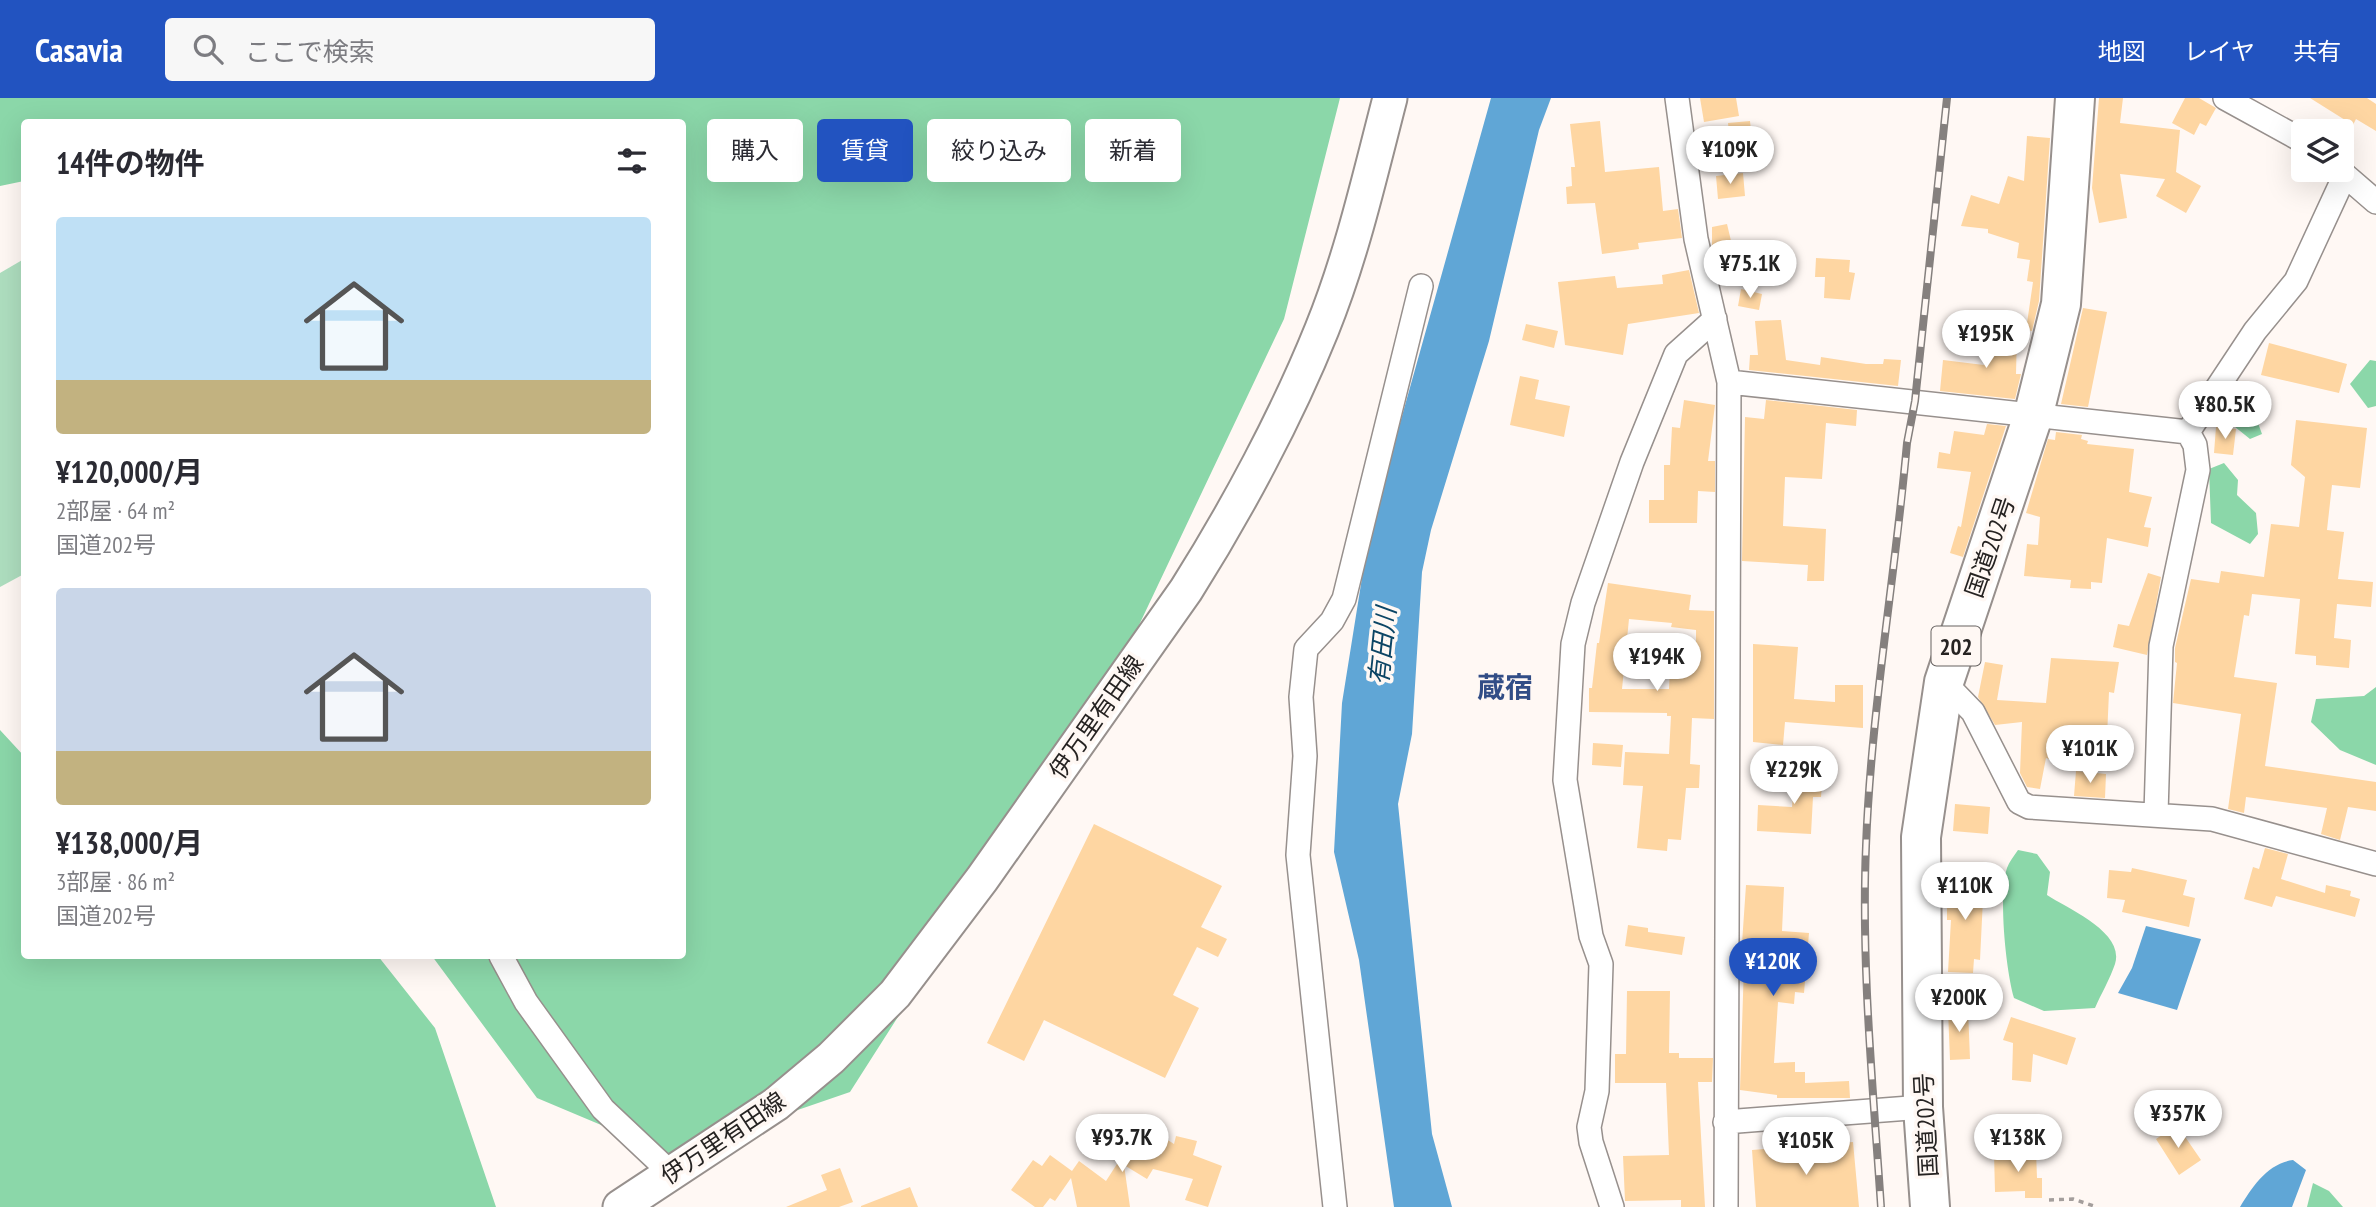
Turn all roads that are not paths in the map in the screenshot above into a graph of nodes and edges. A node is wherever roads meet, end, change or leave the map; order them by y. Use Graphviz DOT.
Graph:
graph roads {
  1 [pos="1390,98"];
  2 [pos="1677,98"];
  3 [pos="2075,98"];
  4 [pos="2225,98"];
  5 [pos="2291,134"];
  6 [pos="2338,182"];
  7 [pos="2353,182"];
  8 [pos="2376,202"];
  9 [pos="1421,286"];
  10 [pos="1715,319"];
  11 [pos="1729,382"];
  12 [pos="2034,413"];
  13 [pos="2188,432"];
  14 [pos="1944,682"];
  15 [pos="2156,814"];
  16 [pos="2376,864"];
  17 [pos="503,959"];
  18 [pos="1923,1107"];
  19 [pos="1725,1122"];
  20 [pos="672,1174"];
  21 [pos="620,1207"];
  22 [pos="1335,1207"];
  23 [pos="1612,1207"];
  24 [pos="1726,1207"];
  25 [pos="1930,1207"];
  1 -- 20 [label="main road, 伊万里有田線"];
  2 -- 10 [label="street"];
  3 -- 12 [label="highway, 国道202号 / 202"];
  4 -- 5 [label="street"];
  6 -- 13 [label="street"];
  7 -- 8 [label="street"];
  9 -- 22 [label="street"];
  10 -- 11 [label="street"];
  10 -- 23 [label="street"];
  11 -- 12 [label="street"];
  11 -- 19 [label="street"];
  12 -- 13 [label="street"];
  12 -- 14 [label="highway, 国道202号 / 202"];
  13 -- 15 [label="street"];
  14 -- 15 [label="street"];
  14 -- 18 [label="highway, 国道202号 / 202"];
  15 -- 16 [label="street"];
  17 -- 20 [label="street"];
  18 -- 19 [label="street"];
  18 -- 25 [label="highway, 国道202号 / 202"];
  19 -- 24 [label="street"];
  20 -- 21 [label="main road, 伊万里有田線"];
}
